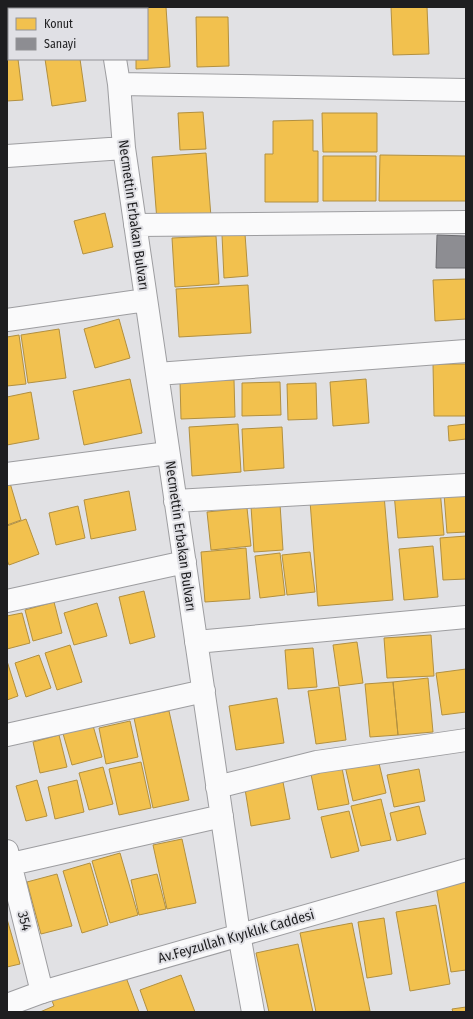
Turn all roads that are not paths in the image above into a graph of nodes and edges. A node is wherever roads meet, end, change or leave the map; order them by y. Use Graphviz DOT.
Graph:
graph roads {
  1 [pos="115,60"];
  2 [pos="119,84"];
  3 [pos="466,90"];
  4 [pos="124,148"];
  5 [pos="7,156"];
  6 [pos="466,222"];
  7 [pos="135,225"];
  8 [pos="146,300"];
  9 [pos="7,320"];
  10 [pos="466,351"];
  11 [pos="157,374"];
  12 [pos="168,453"];
  13 [pos="7,474"];
  14 [pos="466,485"];
  15 [pos="176,501"];
  16 [pos="184,562"];
  17 [pos="7,602"];
  18 [pos="466,616"];
  19 [pos="196,642"];
  20 [pos="204,691"];
  21 [pos="7,734"];
  22 [pos="466,740"];
  23 [pos="218,787"];
  24 [pos="222,816"];
  25 [pos="8,860"];
  26 [pos="466,870"];
  27 [pos="239,934"];
  28 [pos="42,992"];
  29 [pos="7,1005"];
  30 [pos="253,1012"];
  1 -- 2 [label="street, Necmettin Erbakan Bulvarı"];
  2 -- 3 [label="street"];
  2 -- 4 [label="street, Necmettin Erbakan Bulvarı"];
  4 -- 5 [label="street"];
  4 -- 7 [label="street, Necmettin Erbakan Bulvarı"];
  6 -- 7 [label="street"];
  7 -- 8 [label="street, Necmettin Erbakan Bulvarı"];
  8 -- 9 [label="street"];
  8 -- 11 [label="street, Necmettin Erbakan Bulvarı"];
  10 -- 11 [label="street"];
  11 -- 12 [label="street, Necmettin Erbakan Bulvarı"];
  12 -- 13 [label="street"];
  12 -- 15 [label="street, Necmettin Erbakan Bulvarı"];
  14 -- 15 [label="street"];
  15 -- 16 [label="street, Necmettin Erbakan Bulvarı"];
  16 -- 17 [label="street"];
  16 -- 19 [label="street, Necmettin Erbakan Bulvarı"];
  18 -- 19 [label="street"];
  19 -- 20 [label="street, Necmettin Erbakan Bulvarı"];
  20 -- 21 [label="street"];
  20 -- 23 [label="street, Necmettin Erbakan Bulvarı"];
  22 -- 23 [label="street"];
  23 -- 24 [label="street, Necmettin Erbakan Bulvarı"];
  24 -- 25 [label="street"];
  24 -- 27 [label="street, Necmettin Erbakan Bulvarı"];
  25 -- 28 [label="street, 354"];
  26 -- 27 [label="street, Av.Feyzullah Kıyıklık Caddesi"];
  27 -- 28 [label="street, Av.Feyzullah Kıyıklık Caddesi"];
  27 -- 30 [label="street, Necmettin Erbakan Bulvarı"];
  28 -- 29 [label="street, Av.Feyzullah Kıyıklık Caddesi"];
}
